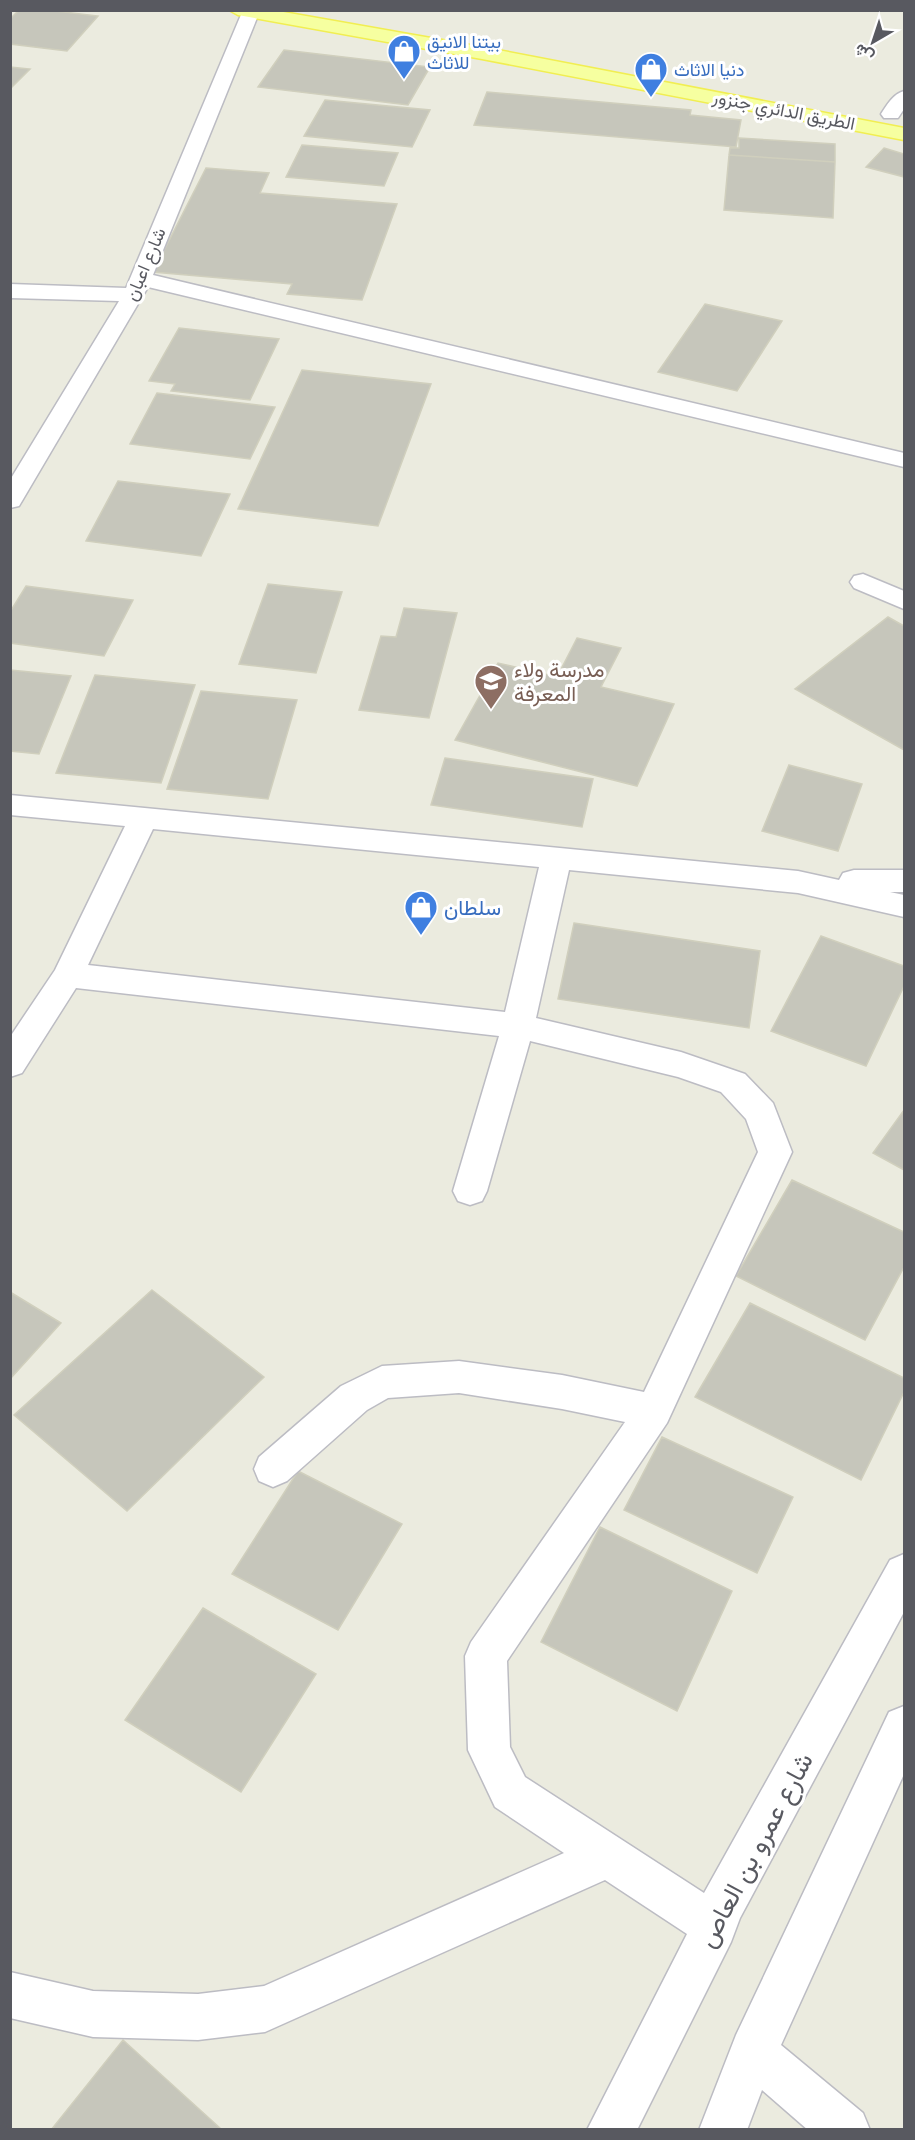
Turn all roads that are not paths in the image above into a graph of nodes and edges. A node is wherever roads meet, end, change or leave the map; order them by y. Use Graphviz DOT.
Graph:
graph roads {
  1 [pos="348,10"];
  2 [pos="244,12"];
  3 [pos="904,97"];
  4 [pos="898,115"];
  5 [pos="904,134"];
  6 [pos="137,286"];
  7 [pos="10,291"];
  8 [pos="904,460"];
  9 [pos="10,501"];
  10 [pos="863,582"];
  11 [pos="904,602"];
  12 [pos="10,805"];
  13 [pos="144,818"];
  14 [pos="556,860"];
  15 [pos="902,899"];
  16 [pos="68,975"];
  17 [pos="518,1026"];
  18 [pos="10,1064"];
  19 [pos="470,1191"];
  20 [pos="654,1411"];
  21 [pos="273,1469"];
  22 [pos="904,1573"];
  23 [pos="904,1727"];
  24 [pos="605,1857"];
  25 [pos="715,1926"];
  26 [pos="10,1995"];
  27 [pos="753,2052"];
  28 [pos="611,2130"];
  29 [pos="723,2130"];
  30 [pos="846,2130"];
  1 -- 4 [label="main road, الطريق الدائري جنزور"];
  2 -- 5 [label="main road, الطريق الدائري جنزور"];
  2 -- 6 [label="street, شارع اعبان"];
  3 -- 4 [label="street"];
  6 -- 7 [label="street"];
  6 -- 8 [label="street"];
  6 -- 9 [label="street, شارع اعبان"];
  10 -- 11 [label="street"];
  12 -- 13 [label="street"];
  13 -- 14 [label="street"];
  13 -- 16 [label="street"];
  14 -- 15 [label="street"];
  14 -- 17 [label="street"];
  16 -- 17 [label="street"];
  16 -- 18 [label="street"];
  17 -- 19 [label="street"];
  17 -- 20 [label="street"];
  20 -- 21 [label="street"];
  20 -- 24 [label="street"];
  22 -- 25 [label="street, شارع عمرو بن العاص"];
  23 -- 27 [label="street"];
  24 -- 25 [label="street"];
  24 -- 26 [label="street"];
  25 -- 28 [label="street, شارع عمرو بن العاص"];
  27 -- 29 [label="street"];
  27 -- 30 [label="street"];
}
